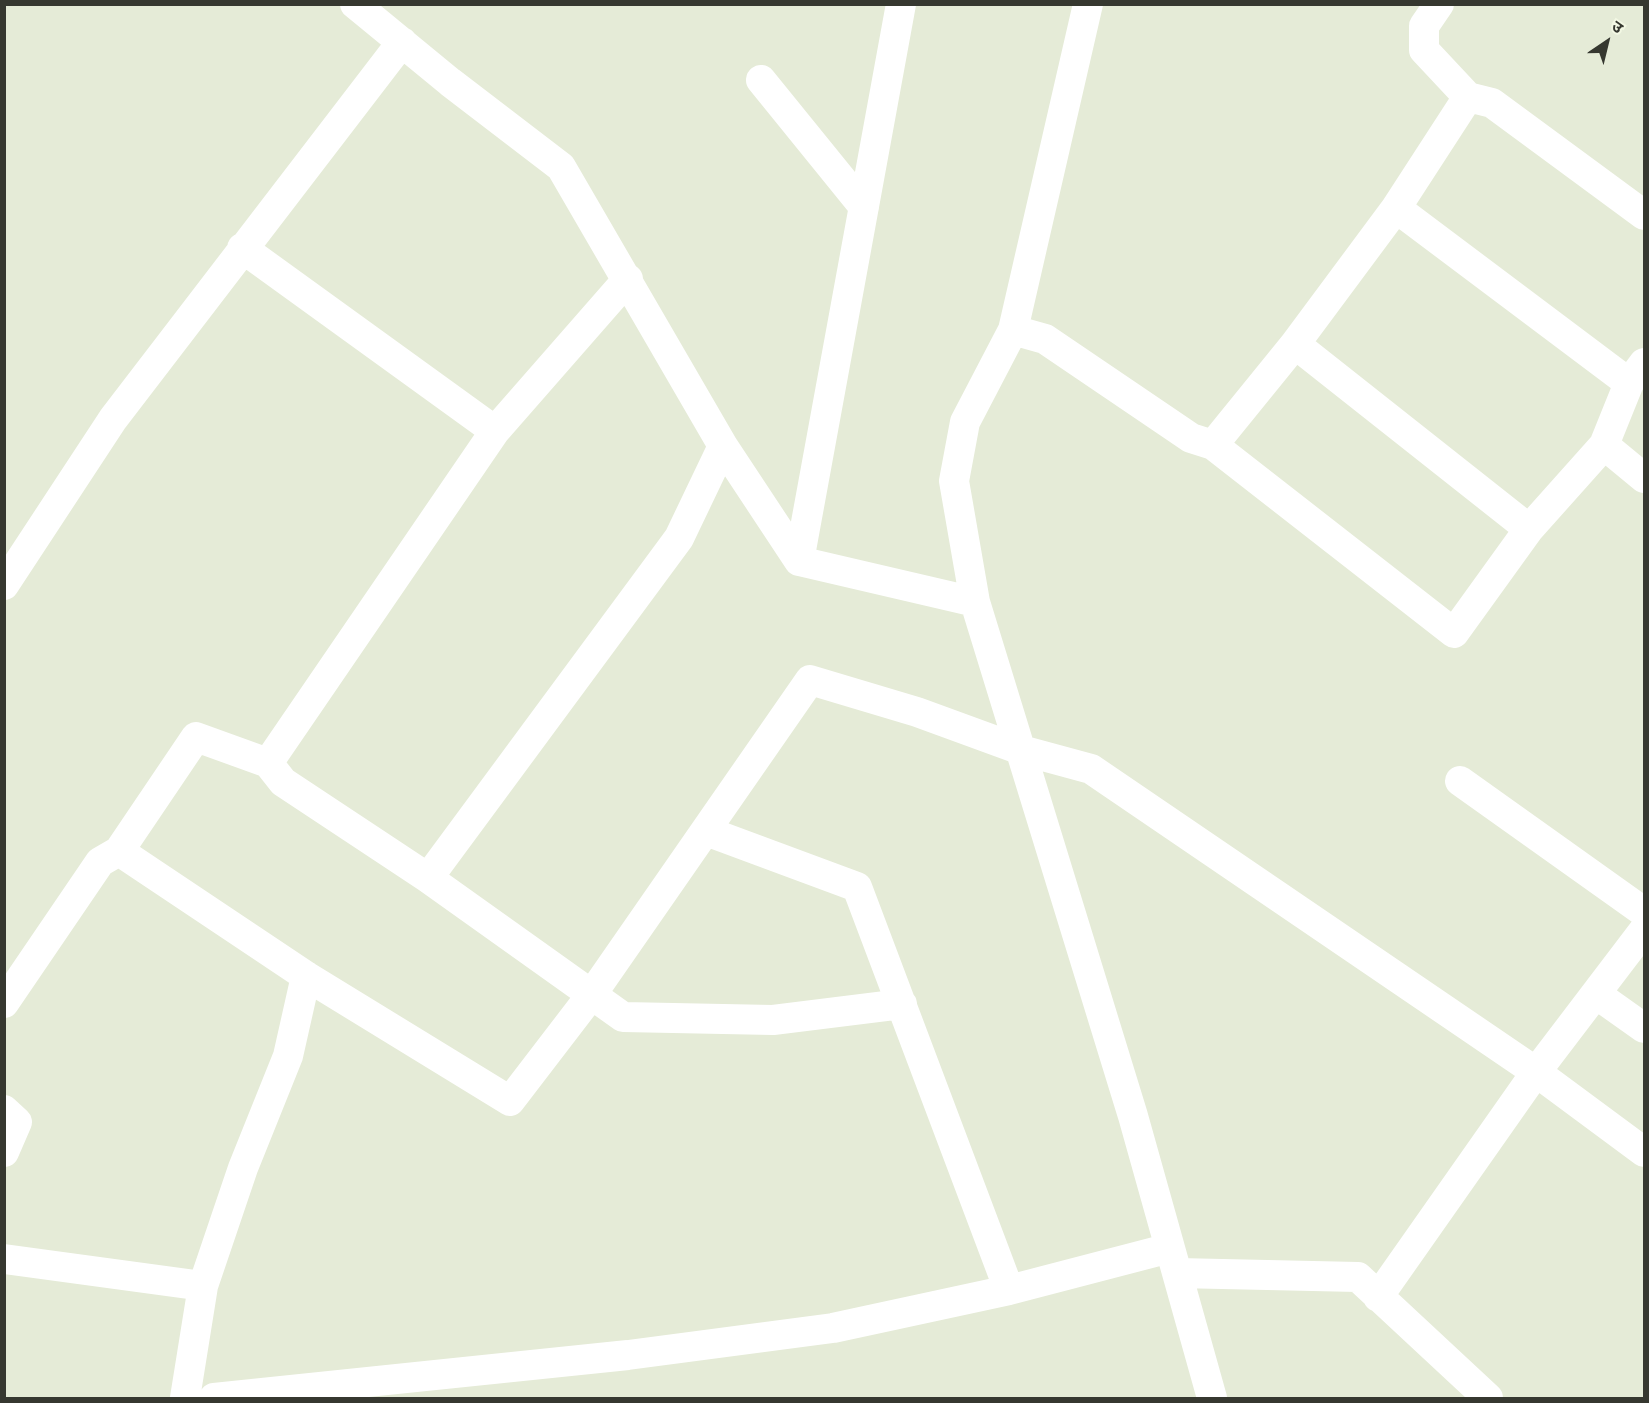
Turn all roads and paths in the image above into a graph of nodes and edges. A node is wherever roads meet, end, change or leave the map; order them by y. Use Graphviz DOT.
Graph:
graph roads {
  1 [pos="355,4"];
  2 [pos="901,4"];
  3 [pos="1088,4"];
  4 [pos="1439,4"];
  5 [pos="402,42"];
  6 [pos="761,80"];
  7 [pos="1468,97"];
  8 [pos="864,207"];
  9 [pos="1395,208"];
  10 [pos="1644,215"];
  11 [pos="242,248"];
  12 [pos="628,279"];
  13 [pos="1013,330"];
  14 [pos="1295,344"];
  15 [pos="1637,373"];
  16 [pos="495,431"];
  17 [pos="1213,445"];
  18 [pos="1604,445"];
  19 [pos="723,446"];
  20 [pos="1644,478"];
  21 [pos="1529,530"];
  22 [pos="799,561"];
  23 [pos="4,585"];
  24 [pos="975,602"];
  25 [pos="1021,750"];
  26 [pos="268,763"];
  27 [pos="1460,781"];
  28 [pos="706,831"];
  29 [pos="119,851"];
  30 [pos="428,878"];
  31 [pos="1644,912"];
  32 [pos="1644,930"];
  33 [pos="306,976"];
  34 [pos="592,994"];
  35 [pos="1596,994"];
  36 [pos="4,1003"];
  37 [pos="902,1004"];
  38 [pos="1644,1028"];
  39 [pos="1536,1072"];
  40 [pos="4,1110"];
  41 [pos="4,1152"];
  42 [pos="1644,1152"];
  43 [pos="4,1259"];
  44 [pos="1173,1260"];
  45 [pos="203,1286"];
  46 [pos="1009,1290"];
  47 [pos="1378,1297"];
  48 [pos="185,1398"];
  49 [pos="214,1398"];
  50 [pos="1212,1398"];
  51 [pos="1488,1398"];
  1 -- 5 [label="street"];
  2 -- 8 [label="street"];
  3 -- 13 [label="street"];
  4 -- 7 [label="street"];
  5 -- 11 [label="street"];
  5 -- 12 [label="street"];
  6 -- 8 [label="street"];
  7 -- 9 [label="street"];
  7 -- 10 [label="street"];
  8 -- 22 [label="street"];
  9 -- 14 [label="street"];
  9 -- 15 [label="street"];
  11 -- 16 [label="street"];
  11 -- 23 [label="street"];
  12 -- 16 [label="street"];
  12 -- 19 [label="street"];
  13 -- 17 [label="street"];
  13 -- 24 [label="street"];
  14 -- 17 [label="street"];
  14 -- 21 [label="street"];
  15 -- 18 [label="street"];
  16 -- 26 [label="street"];
  17 -- 21 [label="street"];
  18 -- 20 [label="street"];
  18 -- 21 [label="street"];
  19 -- 22 [label="street"];
  19 -- 30 [label="street"];
  22 -- 24 [label="street"];
  24 -- 25 [label="street"];
  25 -- 28 [label="street"];
  25 -- 39 [label="street"];
  25 -- 44 [label="street"];
  26 -- 29 [label="street"];
  26 -- 30 [label="street"];
  27 -- 31 [label="street"];
  28 -- 34 [label="street"];
  28 -- 37 [label="street"];
  29 -- 33 [label="street"];
  29 -- 36 [label="street"];
  30 -- 34 [label="street"];
  32 -- 35 [label="street"];
  33 -- 34 [label="street"];
  33 -- 45 [label="street"];
  34 -- 37 [label="street"];
  35 -- 38 [label="street"];
  35 -- 39 [label="street"];
  37 -- 46 [label="street"];
  39 -- 42 [label="street"];
  39 -- 47 [label="street"];
  40 -- 41 [label="street"];
  43 -- 45 [label="street"];
  44 -- 46 [label="street"];
  44 -- 47 [label="street"];
  44 -- 50 [label="street"];
  45 -- 48 [label="street"];
  46 -- 49 [label="street"];
  47 -- 51 [label="street"];
}
